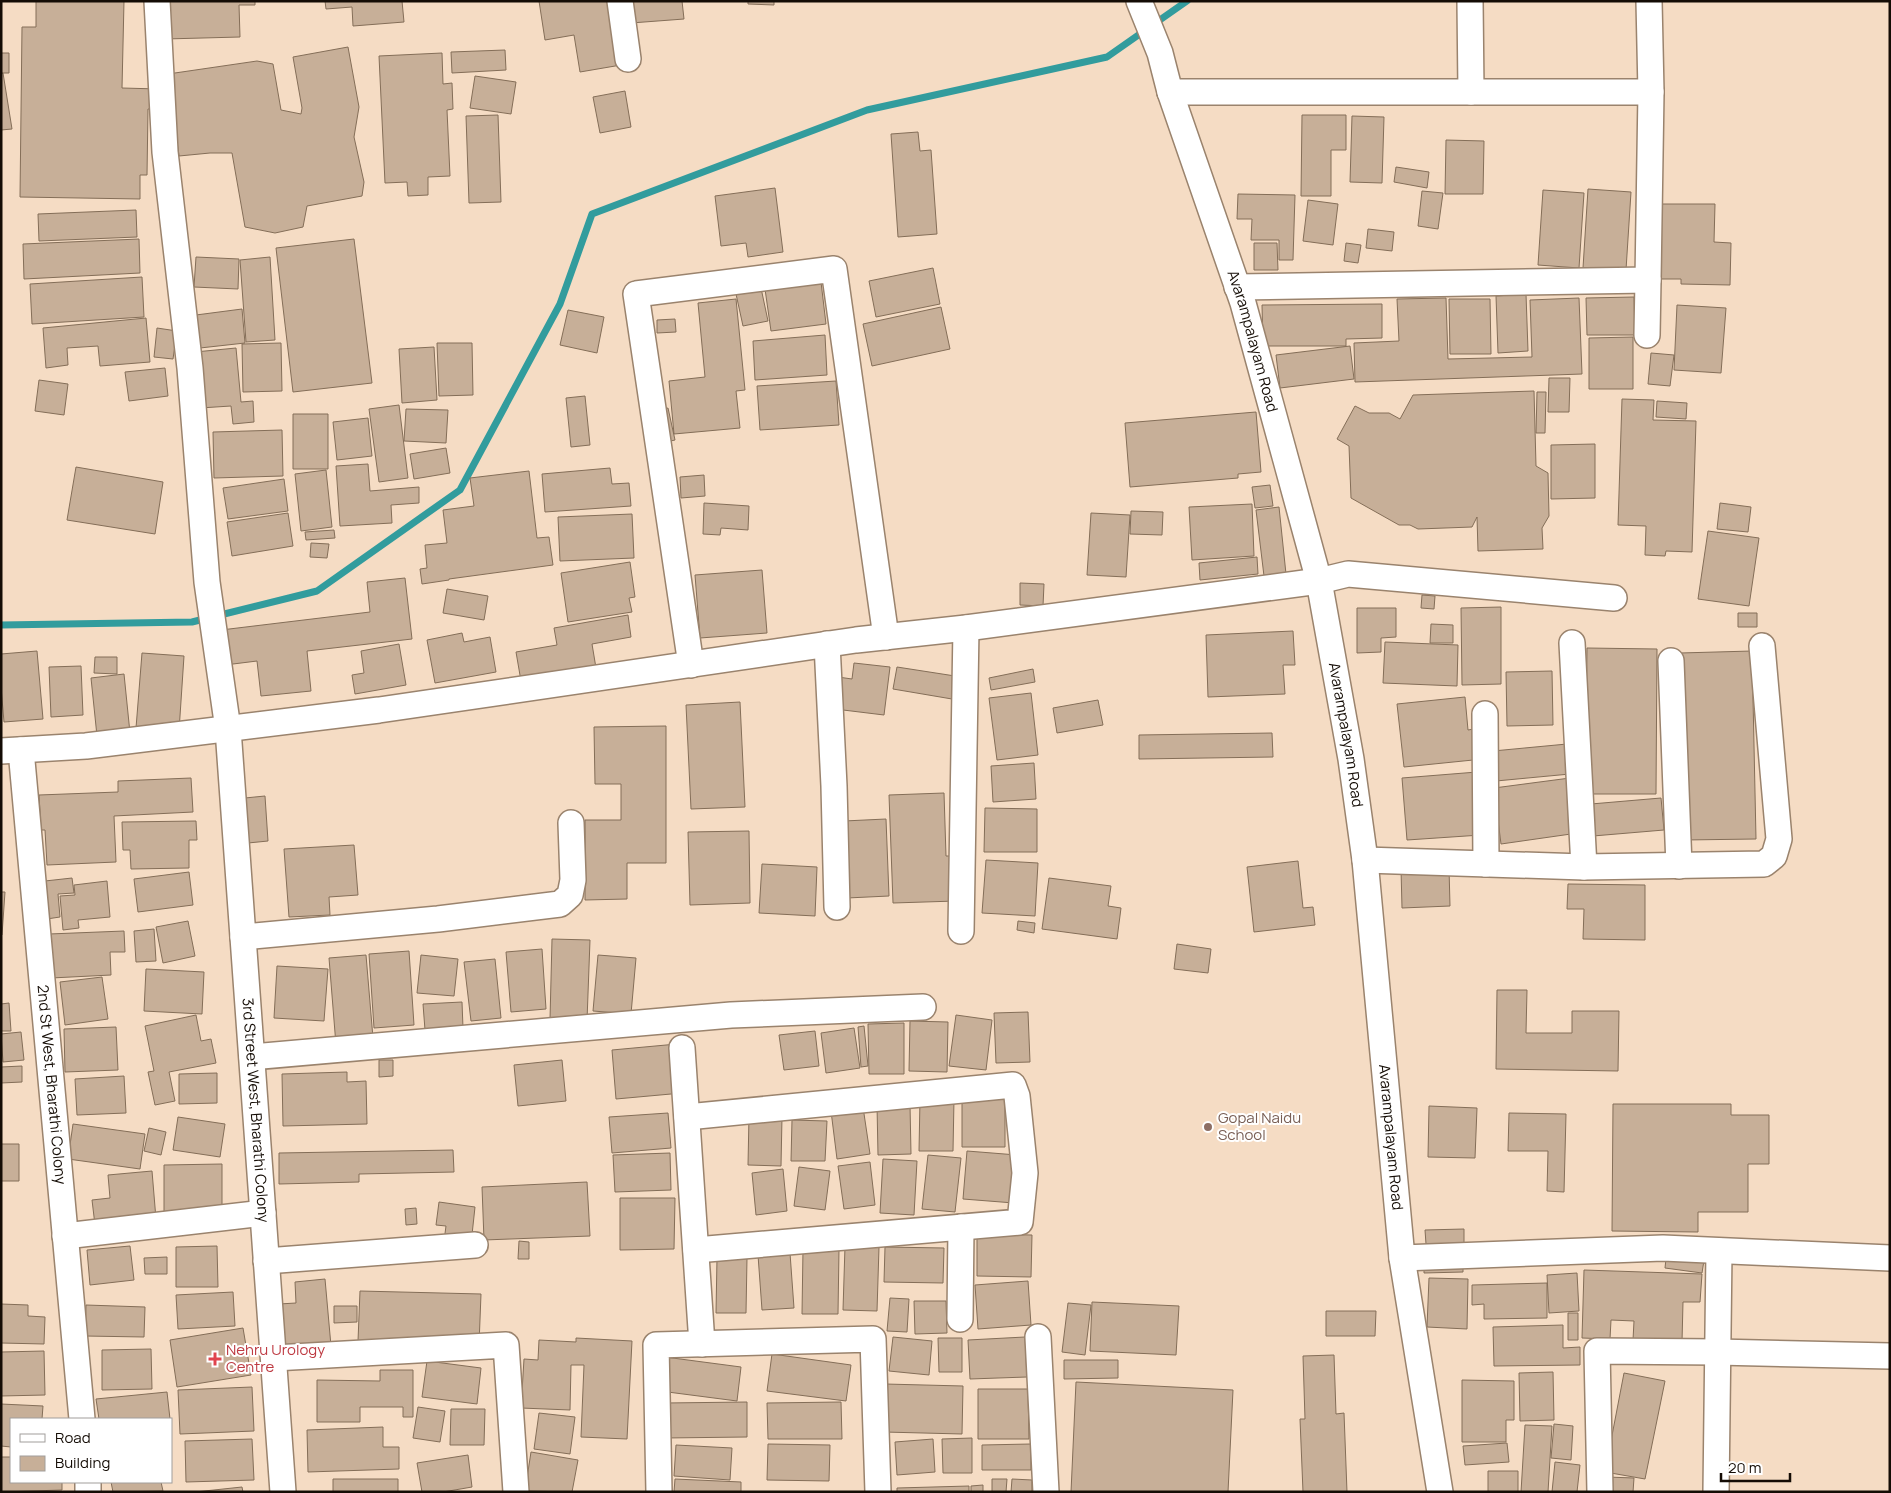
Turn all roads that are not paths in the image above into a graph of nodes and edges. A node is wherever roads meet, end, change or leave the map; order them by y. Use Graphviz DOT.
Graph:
graph roads {
  1 [pos="156,1"];
  2 [pos="620,1"];
  3 [pos="1139,1"];
  4 [pos="1470,1"];
  5 [pos="1649,1"];
  6 [pos="628,59"];
  7 [pos="1170,92"];
  8 [pos="1472,92"];
  9 [pos="1651,92"];
  10 [pos="1648,280"];
  11 [pos="1237,287"];
  12 [pos="1647,335"];
  13 [pos="1319,581"];
  14 [pos="1614,598"];
  15 [pos="966,628"];
  16 [pos="886,637"];
  17 [pos="1572,643"];
  18 [pos="827,644"];
  19 [pos="1762,646"];
  20 [pos="1671,661"];
  21 [pos="692,665"];
  22 [pos="1485,714"];
  23 [pos="228,729"];
  24 [pos="11,751"];
  25 [pos="572,822"];
  26 [pos="1364,860"];
  27 [pos="1486,864"];
  28 [pos="1679,866"];
  29 [pos="1584,867"];
  30 [pos="837,907"];
  31 [pos="961,931"];
  32 [pos="243,937"];
  33 [pos="923,1007"];
  34 [pos="682,1048"];
  35 [pos="252,1057"];
  36 [pos="687,1117"];
  37 [pos="263,1213"];
  38 [pos="961,1227"];
  39 [pos="65,1236"];
  40 [pos="476,1245"];
  41 [pos="696,1250"];
  42 [pos="1719,1251"];
  43 [pos="1402,1258"];
  44 [pos="1890,1258"];
  45 [pos="266,1261"];
  46 [pos="960,1319"];
  47 [pos="1038,1337"];
  48 [pos="702,1344"];
  49 [pos="1717,1352"];
  50 [pos="1890,1356"];
  51 [pos="274,1358"];
  52 [pos="82,1418"];
  53 [pos="283,1492"];
  54 [pos="516,1492"];
  55 [pos="659,1492"];
  56 [pos="878,1492"];
  57 [pos="1046,1492"];
  58 [pos="1440,1492"];
  59 [pos="1600,1492"];
  60 [pos="1716,1492"];
  1 -- 23 [label="street, 3rd Street West, Bharathi Colony"];
  2 -- 6 [label="street"];
  3 -- 7 [label="street, Avarampalayam Road"];
  4 -- 8 [label="street"];
  5 -- 9 [label="street"];
  7 -- 8 [label="street"];
  7 -- 11 [label="street, Avarampalayam Road"];
  8 -- 9 [label="street"];
  9 -- 10 [label="street"];
  10 -- 11 [label="street"];
  10 -- 12 [label="street"];
  11 -- 13 [label="street, Avarampalayam Road"];
  13 -- 14 [label="street"];
  13 -- 15 [label="street"];
  13 -- 26 [label="street, Avarampalayam Road"];
  15 -- 16 [label="street"];
  15 -- 31 [label="street"];
  16 -- 18 [label="street"];
  16 -- 21 [label="street"];
  17 -- 29 [label="street"];
  18 -- 21 [label="street"];
  18 -- 30 [label="street"];
  19 -- 28 [label="street"];
  20 -- 28 [label="street"];
  21 -- 23 [label="street"];
  22 -- 27 [label="street"];
  23 -- 24 [label="street"];
  23 -- 32 [label="street, 3rd Street West, Bharathi Colony"];
  24 -- 39 [label="street, 2nd St West, Bharathi Colony"];
  25 -- 32 [label="street"];
  26 -- 27 [label="street"];
  26 -- 43 [label="street, Avarampalayam Road"];
  27 -- 29 [label="street"];
  28 -- 29 [label="street"];
  32 -- 35 [label="street, 3rd Street West, Bharathi Colony"];
  33 -- 35 [label="street"];
  34 -- 36 [label="street"];
  35 -- 37 [label="street, 3rd Street West, Bharathi Colony"];
  36 -- 38 [label="street"];
  36 -- 41 [label="street"];
  37 -- 39 [label="street"];
  37 -- 45 [label="street, 3rd Street West, Bharathi Colony"];
  38 -- 41 [label="street"];
  38 -- 46 [label="street"];
  39 -- 52 [label="street, 2nd St West, Bharathi Colony"];
  40 -- 45 [label="street"];
  41 -- 48 [label="street"];
  42 -- 43 [label="street"];
  42 -- 44 [label="street"];
  42 -- 49 [label="street"];
  43 -- 58 [label="street, Avarampalayam Road"];
  45 -- 51 [label="street, 3rd Street West, Bharathi Colony"];
  47 -- 57 [label="street"];
  48 -- 55 [label="street"];
  48 -- 56 [label="street"];
  49 -- 50 [label="street"];
  49 -- 59 [label="street"];
  49 -- 60 [label="street"];
  51 -- 53 [label="street, 3rd Street West, Bharathi Colony"];
  51 -- 54 [label="street"];
}
